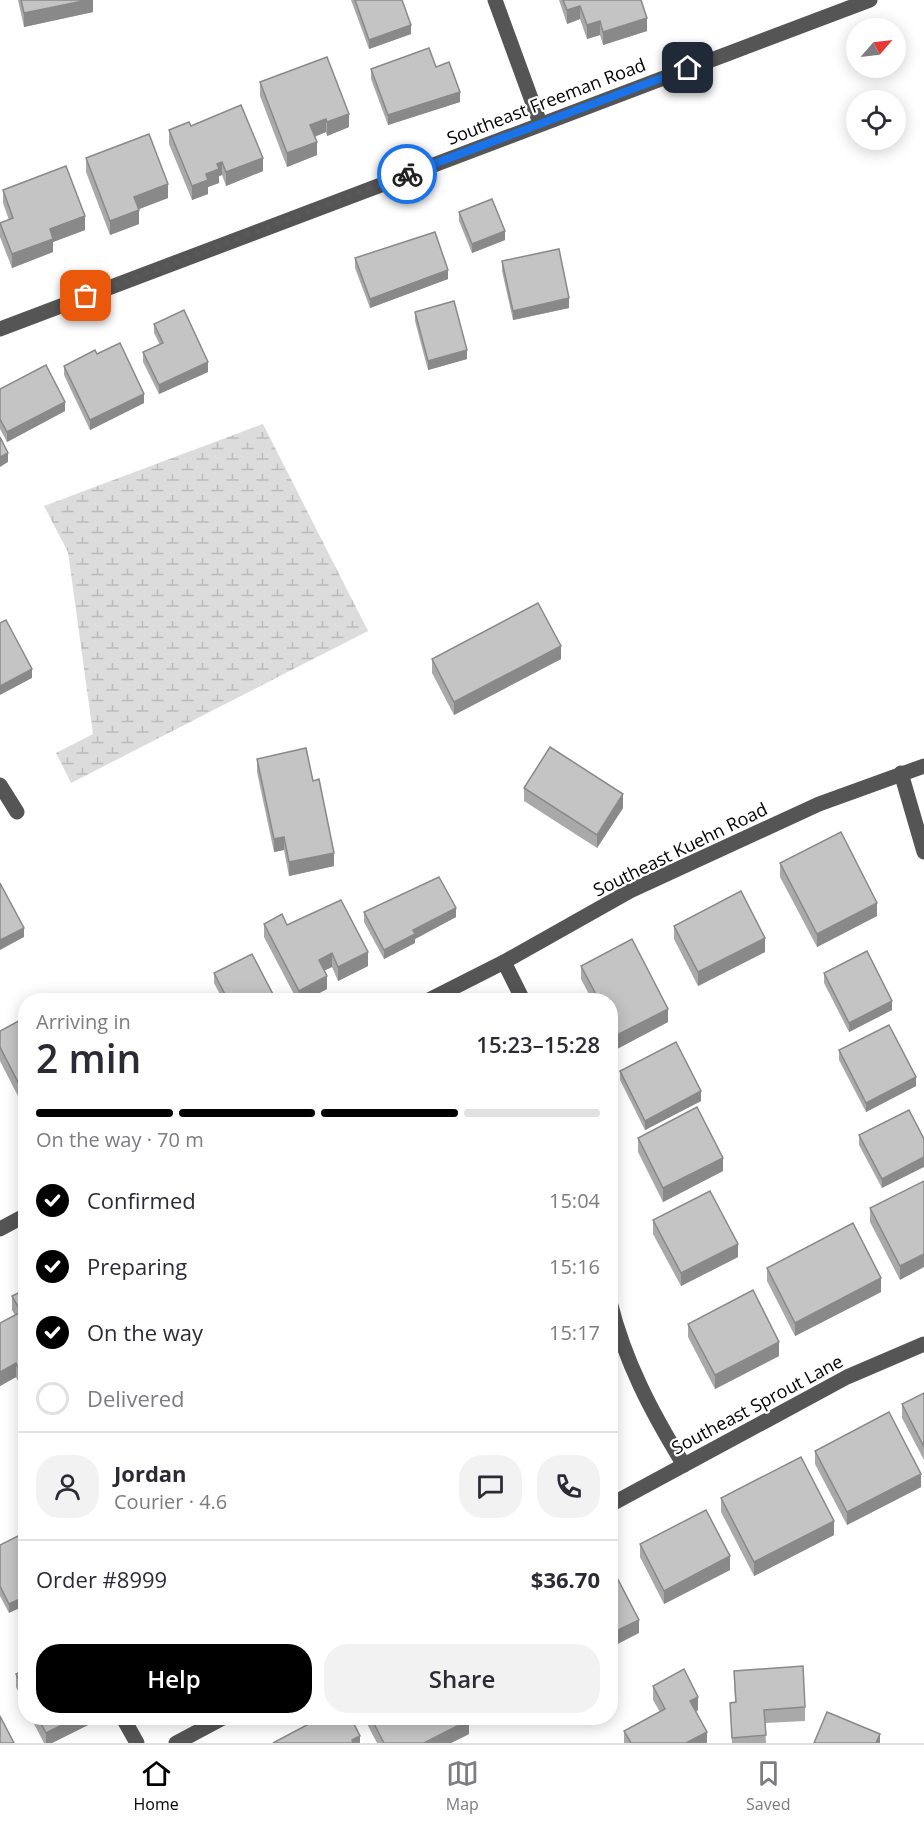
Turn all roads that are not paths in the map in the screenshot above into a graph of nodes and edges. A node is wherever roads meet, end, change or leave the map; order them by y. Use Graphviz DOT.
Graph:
graph roads {
  1 [pos="495,0"];
  2 [pos="861,2"];
  3 [pos="540,123"];
  4 [pos="0,329"];
  5 [pos="924,766"];
  6 [pos="901,773"];
  7 [pos="0,785"];
  8 [pos="17,812"];
  9 [pos="924,852"];
  10 [pos="504,962"];
  11 [pos="443,993"];
  12 [pos="520,993"];
  13 [pos="18,1219"];
  14 [pos="0,1229"];
  15 [pos="618,1330"];
  16 [pos="924,1344"];
  17 [pos="684,1465"];
  18 [pos="618,1501"];
  19 [pos="127,1725"];
  20 [pos="210,1725"];
  21 [pos="137,1743"];
  22 [pos="176,1743"];
  1 -- 3 [label="street"];
  2 -- 3 [label="street, Southeast Freeman Road"];
  3 -- 4 [label="street, Southeast Freeman Road"];
  5 -- 6 [label="street, Southeast Kuehn Road"];
  6 -- 9 [label="street"];
  6 -- 10 [label="street, Southeast Kuehn Road"];
  7 -- 8 [label="street"];
  10 -- 11 [label="street, Southeast Kuehn Road"];
  10 -- 12 [label="street"];
  13 -- 14 [label="street"];
  15 -- 17 [label="street"];
  16 -- 17 [label="street, Southeast Sprout Lane"];
  17 -- 18 [label="street, Southeast Sprout Lane"];
  19 -- 21 [label="street"];
  20 -- 22 [label="street"];
}
